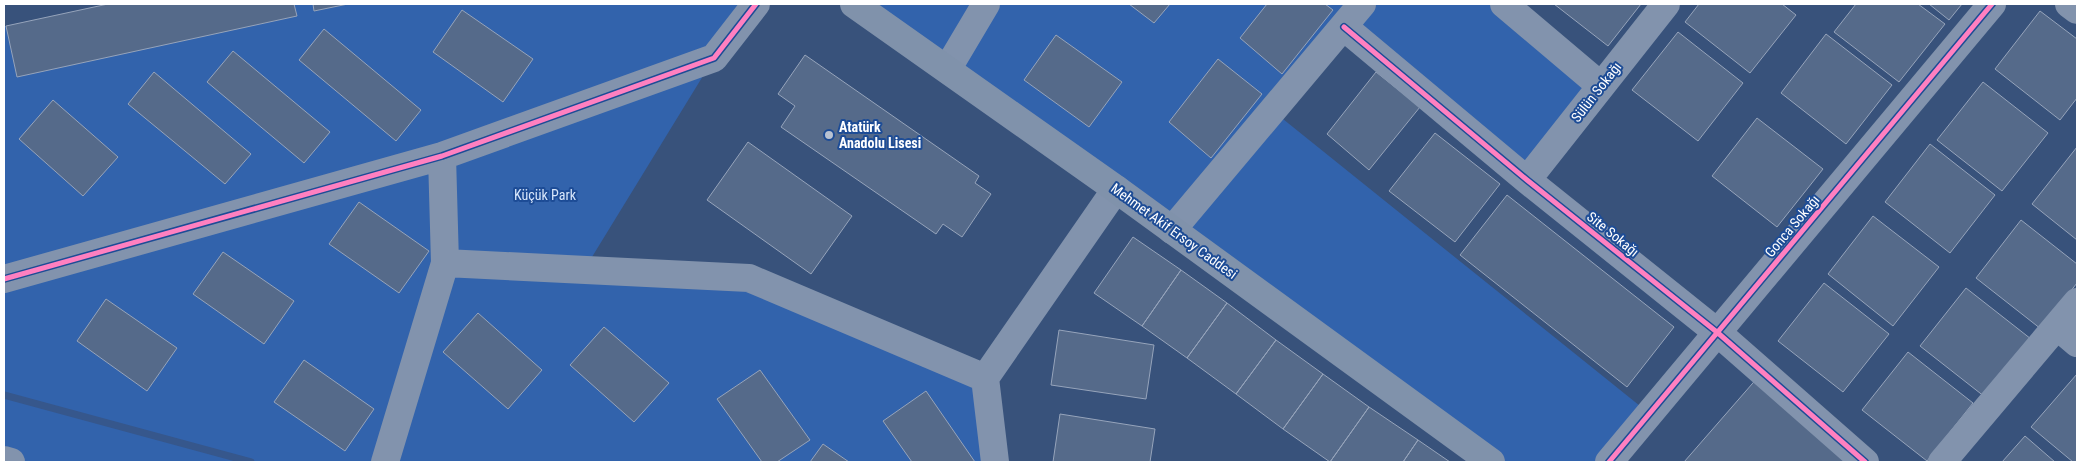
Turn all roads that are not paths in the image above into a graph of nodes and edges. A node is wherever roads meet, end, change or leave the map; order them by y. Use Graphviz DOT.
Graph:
graph roads {
  1 [pos="756,4"];
  2 [pos="854,4"];
  3 [pos="986,4"];
  4 [pos="1362,4"];
  5 [pos="1504,4"];
  6 [pos="1666,4"];
  7 [pos="1992,4"];
  8 [pos="2069,4"];
  9 [pos="2077,10"];
  10 [pos="1344,26"];
  11 [pos="948,68"];
  12 [pos="1601,86"];
  13 [pos="442,156"];
  14 [pos="1527,180"];
  15 [pos="1116,189"];
  16 [pos="1172,230"];
  17 [pos="445,263"];
  18 [pos="4,279"];
  19 [pos="2077,302"];
  20 [pos="1718,333"];
  21 [pos="2067,335"];
  22 [pos="985,378"];
  23 [pos="4,460"];
  24 [pos="10,462"];
  25 [pos="385,462"];
  26 [pos="995,462"];
  27 [pos="1490,462"];
  28 [pos="1609,462"];
  29 [pos="1865,462"];
  30 [pos="1942,462"];
  1 -- 13 [label="street"];
  2 -- 11 [label="main road, Mehmet Akif Ersoy Caddesi"];
  3 -- 11 [label="street"];
  4 -- 10 [label="street"];
  5 -- 12 [label="street"];
  6 -- 12 [label="street, Sülün Sokağı"];
  7 -- 20 [label="street, Gonca Sokağı"];
  8 -- 9 [label="street"];
  10 -- 14 [label="street, Site Sokağı"];
  10 -- 16 [label="street"];
  11 -- 15 [label="main road, Mehmet Akif Ersoy Caddesi"];
  12 -- 14 [label="street, Sülün Sokağı"];
  13 -- 17 [label="street"];
  13 -- 18 [label="street"];
  14 -- 20 [label="street, Site Sokağı"];
  15 -- 16 [label="main road, Mehmet Akif Ersoy Caddesi"];
  15 -- 22 [label="street"];
  16 -- 27 [label="main road, Mehmet Akif Ersoy Caddesi"];
  17 -- 22 [label="street"];
  17 -- 25 [label="street"];
  19 -- 21 [label="street"];
  20 -- 28 [label="street, Gonca Sokağı"];
  20 -- 29 [label="street, Site Sokağı"];
  21 -- 30 [label="street"];
  22 -- 26 [label="street"];
  23 -- 24 [label="street"];
}
